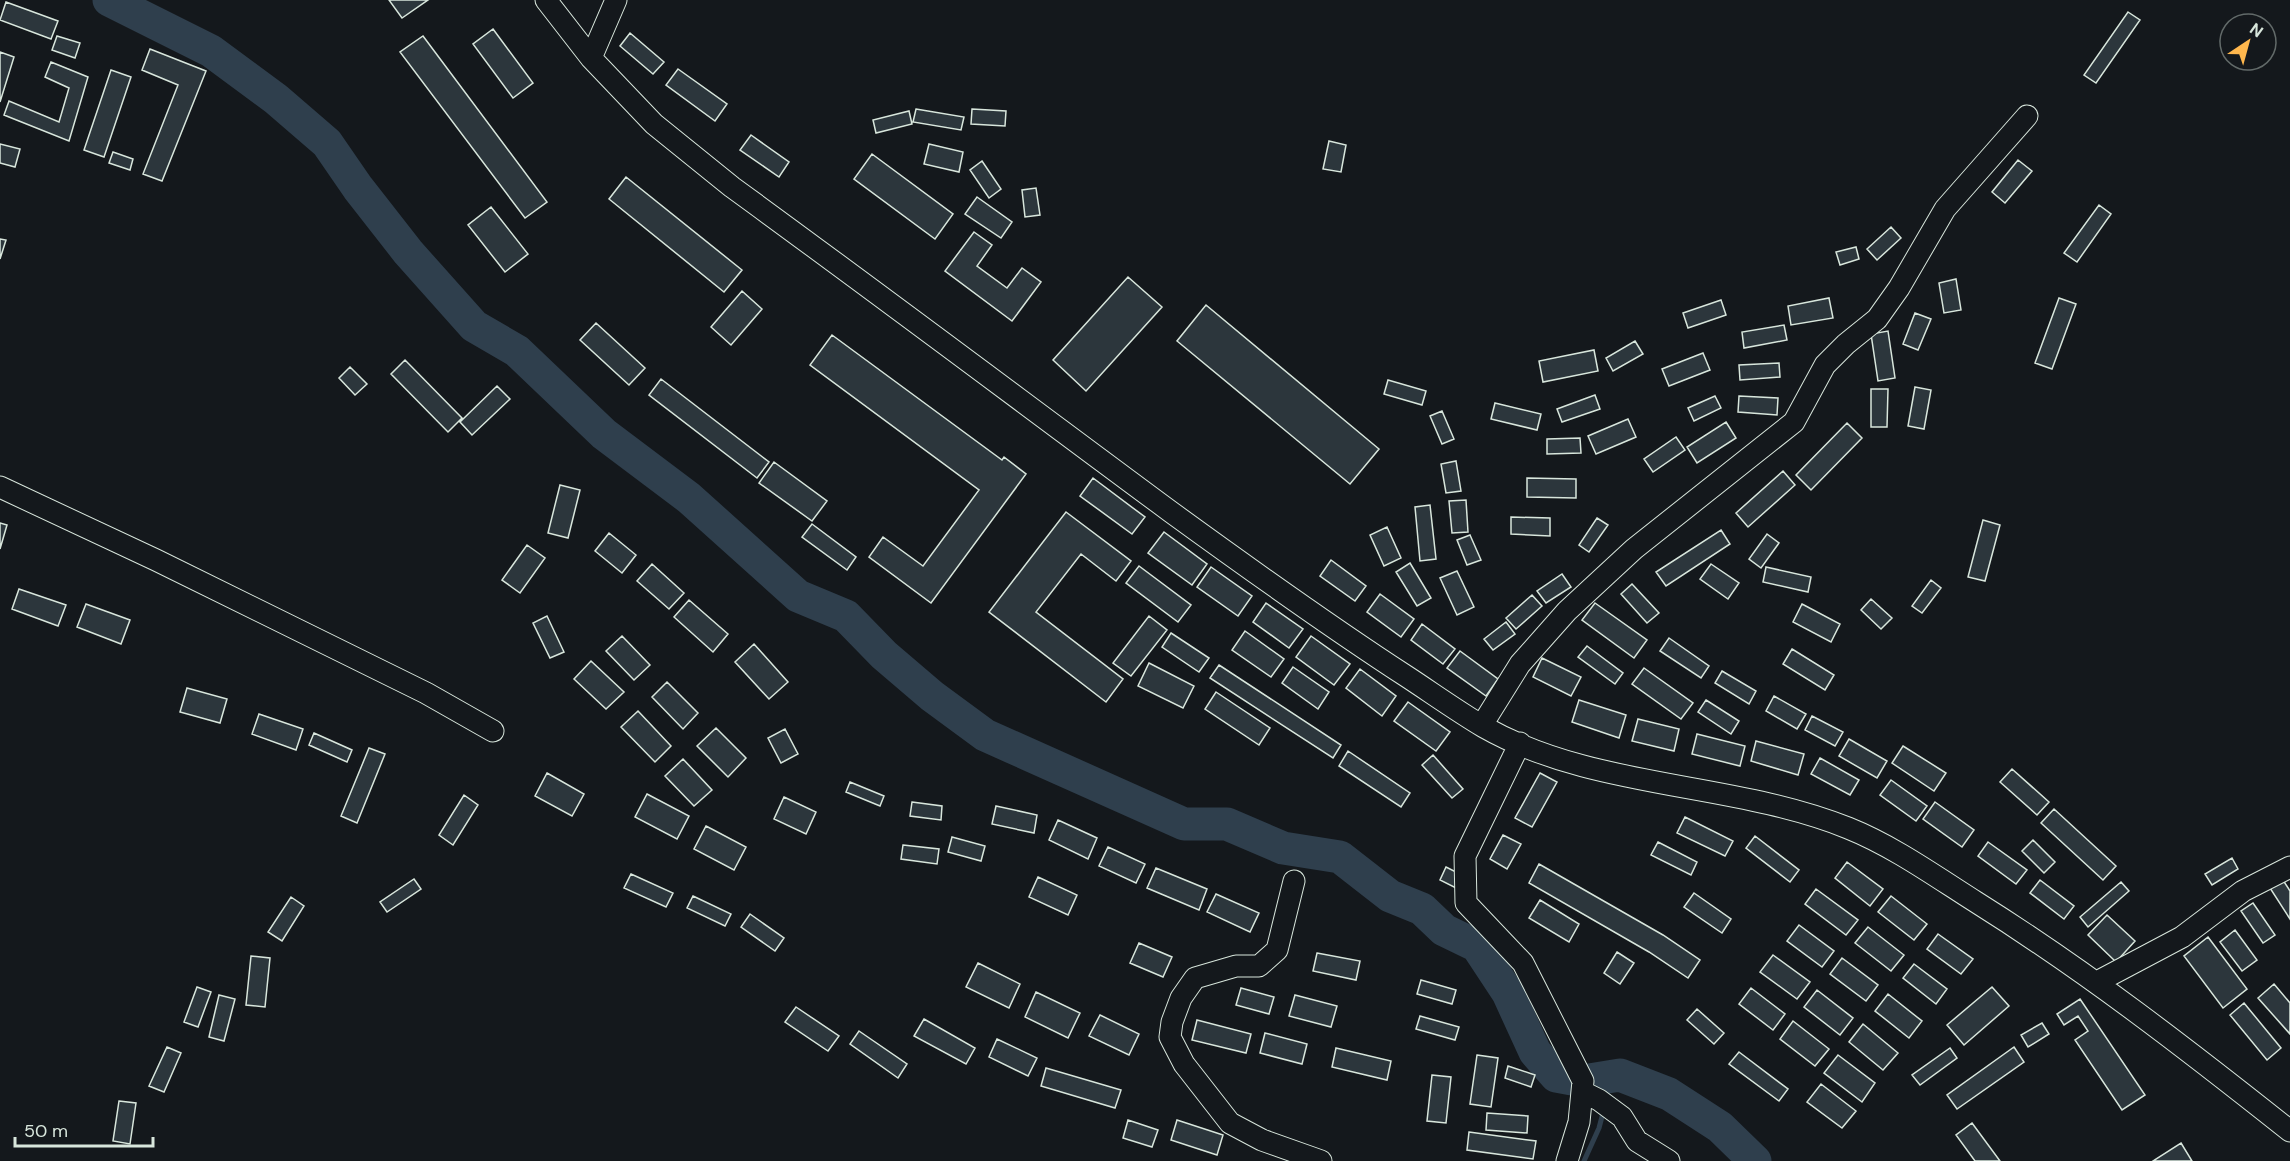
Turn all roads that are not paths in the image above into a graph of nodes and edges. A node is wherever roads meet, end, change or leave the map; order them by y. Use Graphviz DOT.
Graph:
graph roads {
  1 [pos="546,0"];
  2 [pos="616,0"];
  3 [pos="591,58"];
  4 [pos="2027,116"];
  5 [pos="0,487"];
  6 [pos="493,732"];
  7 [pos="1500,734"];
  8 [pos="2290,867"];
  9 [pos="1294,881"];
  10 [pos="2097,982"];
  11 [pos="1583,1092"];
  12 [pos="2290,1131"];
  13 [pos="1322,1161"];
  14 [pos="1567,1161"];
  15 [pos="1669,1161"];
  1 -- 3 [label="street"];
  2 -- 3 [label="street"];
  3 -- 7 [label="street"];
  4 -- 7 [label="street"];
  5 -- 6 [label="street"];
  7 -- 10 [label="street"];
  7 -- 11 [label="street"];
  8 -- 10 [label="street"];
  9 -- 13 [label="street"];
  10 -- 12 [label="street"];
  11 -- 14 [label="street"];
  11 -- 15 [label="street"];
}
